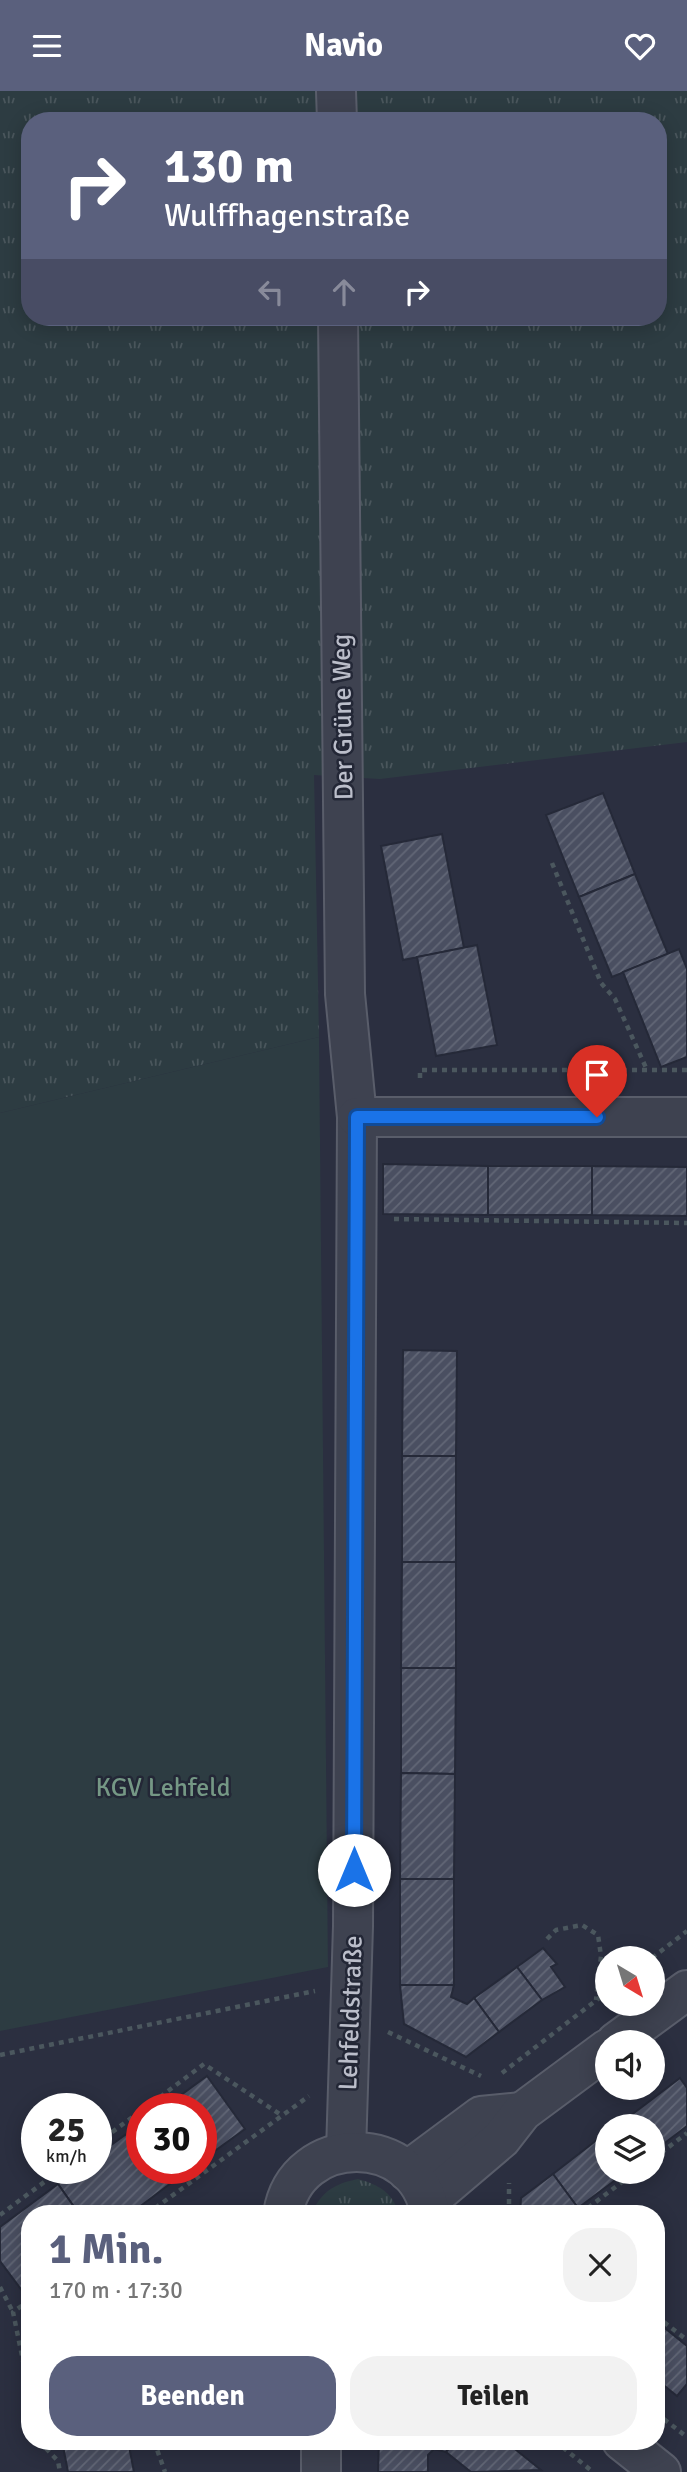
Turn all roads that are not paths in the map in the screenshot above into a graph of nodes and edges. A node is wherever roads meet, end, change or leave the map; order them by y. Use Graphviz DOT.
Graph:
graph roads {
  1 [pos="336,91"];
  2 [pos="337,112"];
  3 [pos="338,326"];
  4 [pos="357,1117"];
  5 [pos="687,1117"];
  6 [pos="687,1990"];
  7 [pos="632,2030"];
  8 [pos="595,2058"];
  9 [pos="346,2152"];
  10 [pos="422,2195"];
  11 [pos="284,2205"];
  12 [pos="321,2450"];
  13 [pos="633,2450"];
  14 [pos="321,2472"];
  15 [pos="661,2472"];
  1 -- 2 [label="street"];
  3 -- 4 [label="street, Der Grüne Weg"];
  4 -- 5 [label="street"];
  4 -- 9 [label="street, Lehfeldstraße"];
  6 -- 7 [label="street"];
  8 -- 10 [label="street"];
  9 -- 10 [label="street"];
  9 -- 11 [label="street"];
  12 -- 14 [label="street"];
  13 -- 15 [label="street"];
}
